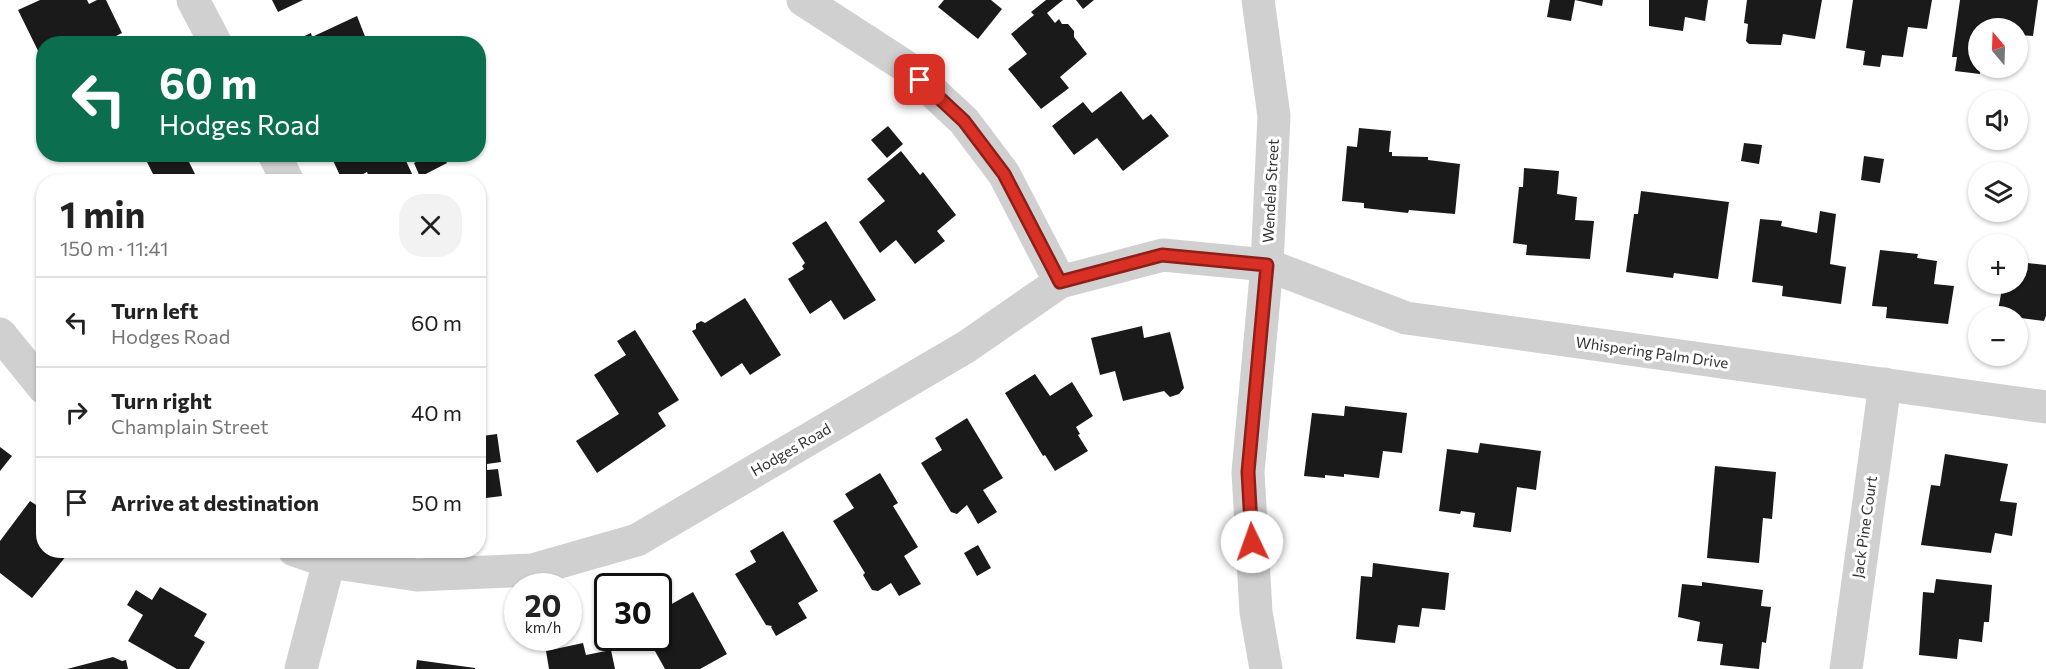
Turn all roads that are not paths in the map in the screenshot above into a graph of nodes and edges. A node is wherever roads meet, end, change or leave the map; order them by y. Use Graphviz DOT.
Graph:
graph roads {
  1 [pos="193,0"];
  2 [pos="803,0"];
  3 [pos="1258,0"];
  4 [pos="212,36"];
  5 [pos="1267,265"];
  6 [pos="1060,282"];
  7 [pos="0,334"];
  8 [pos="36,378"];
  9 [pos="1885,384"];
  10 [pos="2046,407"];
  11 [pos="330,558"];
  12 [pos="340,558"];
  13 [pos="301,669"];
  14 [pos="1266,669"];
  15 [pos="1846,669"];
  1 -- 4 [label="street"];
  2 -- 6 [label="street"];
  3 -- 5 [label="street, Wendela Street"];
  5 -- 6 [label="street, Hodges Road"];
  5 -- 9 [label="street, Whispering Palm Drive"];
  5 -- 14 [label="street, Wendela Street"];
  6 -- 12 [label="street, Hodges Road"];
  7 -- 8 [label="street"];
  9 -- 10 [label="street, Whispering Palm Drive"];
  9 -- 15 [label="street, Jack Pine Court"];
  11 -- 13 [label="street"];
}
